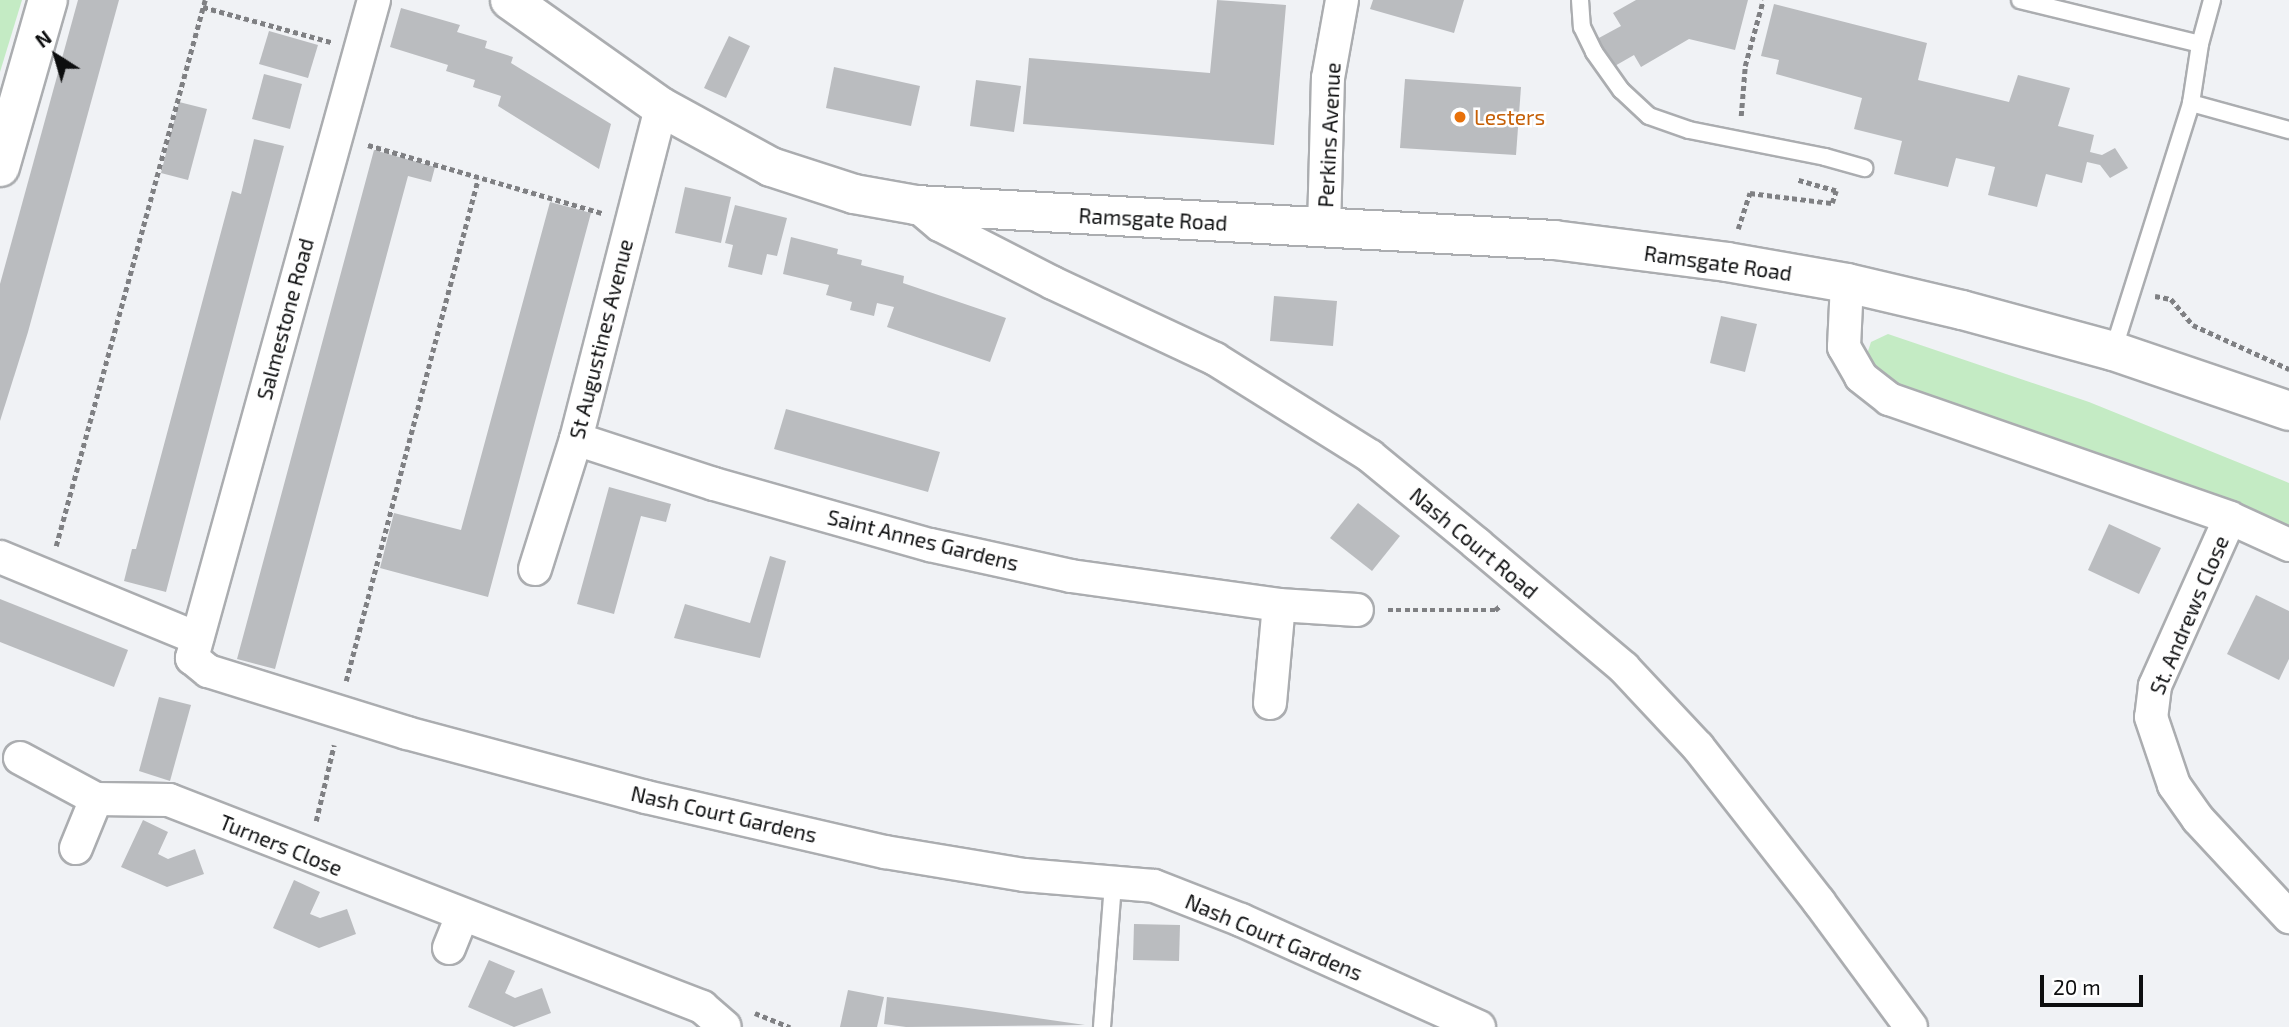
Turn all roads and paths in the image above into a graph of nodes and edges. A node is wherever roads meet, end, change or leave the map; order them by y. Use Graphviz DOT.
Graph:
graph roads {
  1 [pos="48,0"];
  2 [pos="205,0"];
  3 [pos="374,0"];
  4 [pos="510,0"];
  5 [pos="1342,0"];
  6 [pos="1580,0"];
  7 [pos="1763,0"];
  8 [pos="2020,0"];
  9 [pos="2212,0"];
  10 [pos="203,7"];
  11 [pos="2200,44"];
  12 [pos="360,50"];
  13 [pos="2191,103"];
  14 [pos="661,107"];
  15 [pos="2289,130"];
  16 [pos="336,137"];
  17 [pos="1739,141"];
  18 [pos="0,167"];
  19 [pos="1864,168"];
  20 [pos="1788,177"];
  21 [pos="478,178"];
  22 [pos="916,205"];
  23 [pos="631,222"];
  24 [pos="1324,229"];
  25 [pos="1727,261"];
  26 [pos="1847,283"];
  27 [pos="2129,292"];
  28 [pos="2113,351"];
  29 [pos="2289,369"];
  30 [pos="2289,411"];
  31 [pos="576,439"];
  32 [pos="2230,518"];
  33 [pos="2289,545"];
  34 [pos="0,557"];
  35 [pos="535,569"];
  36 [pos="48,577"];
  37 [pos="1528,589"];
  38 [pos="1279,605"];
  39 [pos="1357,610"];
  40 [pos="197,638"];
  41 [pos="1270,703"];
  42 [pos="338,712"];
  43 [pos="20,758"];
  44 [pos="96,799"];
  45 [pos="76,848"];
  46 [pos="1113,884"];
  47 [pos="462,916"];
  48 [pos="2289,917"];
  49 [pos="449,948"];
  50 [pos="725,1027"];
  51 [pos="1102,1027"];
  52 [pos="1479,1027"];
  53 [pos="1911,1027"];
  1 -- 18 [label="main road"];
  2 -- 10 [label="path"];
  3 -- 12 [label="street, Salmestone Road"];
  4 -- 14 [label="main road, Ramsgate Road"];
  5 -- 24 [label="street, Perkins Avenue"];
  6 -- 17 [label="lane"];
  7 -- 17 [label="path"];
  8 -- 11 [label="lane"];
  9 -- 11 [label="lane"];
  10 -- 12 [label="path"];
  10 -- 36 [label="path"];
  11 -- 13 [label="lane"];
  12 -- 16 [label="street, Salmestone Road"];
  13 -- 15 [label="lane"];
  13 -- 27 [label="lane"];
  14 -- 22 [label="main road, Ramsgate Road"];
  14 -- 23 [label="street, St Augustines Avenue"];
  16 -- 21 [label="path"];
  16 -- 40 [label="street, Salmestone Road"];
  17 -- 19 [label="lane"];
  20 -- 25 [label="path"];
  21 -- 23 [label="path"];
  21 -- 42 [label="path"];
  22 -- 24 [label="main road, Ramsgate Road"];
  22 -- 37 [label="street, Nash Court Road"];
  23 -- 31 [label="street, St Augustines Avenue"];
  24 -- 25 [label="main road, Ramsgate Road"];
  25 -- 26 [label="main road, Ramsgate Road"];
  26 -- 28 [label="main road, Ramsgate Road"];
  26 -- 32 [label="street"];
  27 -- 28 [label="lane"];
  27 -- 29 [label="path"];
  28 -- 30 [label="main road, Ramsgate Road"];
  31 -- 35 [label="street, St Augustines Avenue"];
  31 -- 38 [label="street, Saint Annes Gardens"];
  32 -- 33 [label="street"];
  32 -- 48 [label="street, St. Andrews Close"];
  34 -- 36 [label="street"];
  36 -- 40 [label="street"];
  37 -- 39 [label="path"];
  37 -- 53 [label="street, Nash Court Road"];
  38 -- 39 [label="street, Saint Annes Gardens"];
  38 -- 41 [label="street"];
  40 -- 42 [label="street, Nash Court Gardens"];
  42 -- 46 [label="street, Nash Court Gardens"];
  43 -- 44 [label="street, Turners Close"];
  44 -- 45 [label="street"];
  44 -- 47 [label="street, Turners Close"];
  46 -- 51 [label="lane"];
  46 -- 52 [label="street, Nash Court Gardens"];
  47 -- 49 [label="street"];
  47 -- 50 [label="street, Turners Close"];
}
